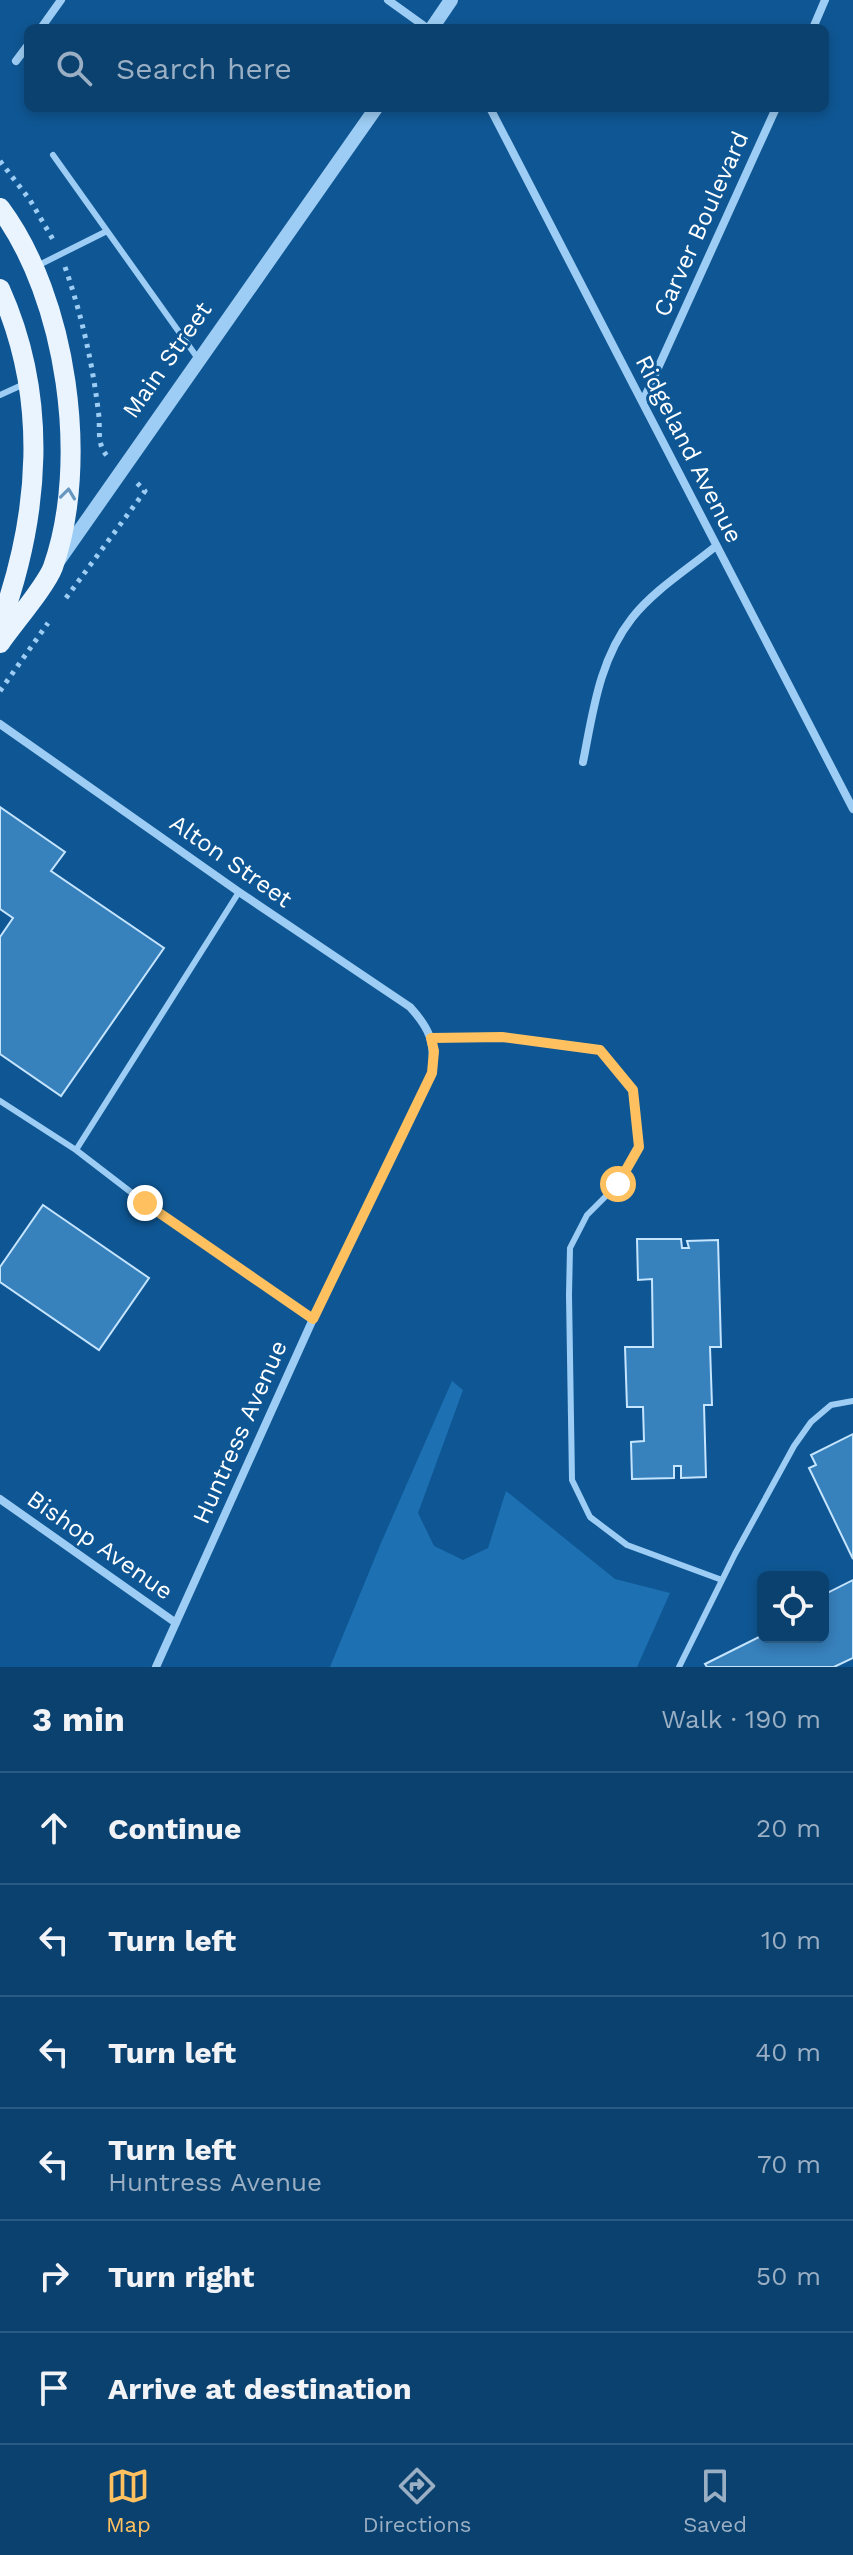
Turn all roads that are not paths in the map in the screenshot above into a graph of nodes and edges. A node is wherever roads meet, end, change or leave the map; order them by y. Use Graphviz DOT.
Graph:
graph roads {
  1 [pos="61,0"];
  2 [pos="388,0"];
  3 [pos="451,0"];
  4 [pos="825,0"];
  5 [pos="44,24"];
  6 [pos="424,24"];
  7 [pos="433,24"];
  8 [pos="815,24"];
  9 [pos="24,50"];
  10 [pos="16,61"];
  11 [pos="373,112"];
  12 [pos="492,112"];
  13 [pos="774,112"];
  14 [pos="53,155"];
  15 [pos="0,208"];
  16 [pos="107,231"];
  17 [pos="34,267"];
  18 [pos="0,289"];
  19 [pos="199,360"];
  20 [pos="28,382"];
  21 [pos="0,395"];
  22 [pos="643,401"];
  23 [pos="716,546"];
  24 [pos="52,570"];
  25 [pos="2,612"];
  26 [pos="0,643"];
  27 [pos="0,724"];
  28 [pos="583,762"];
  29 [pos="853,785"];
  30 [pos="846,794"];
  31 [pos="853,809"];
  32 [pos="239,892"];
  33 [pos="431,1038"];
  34 [pos="0,1101"];
  35 [pos="76,1150"];
  36 [pos="313,1319"];
  37 [pos="853,1401"];
  38 [pos="0,1499"];
  39 [pos="722,1580"];
  40 [pos="176,1623"];
  41 [pos="156,1667"];
  42 [pos="679,1667"];
  1 -- 5 [label="street"];
  2 -- 6 [label="street"];
  3 -- 7 [label="street"];
  4 -- 8 [label="street"];
  9 -- 10 [label="street"];
  11 -- 19 [label="street, Main Street"];
  12 -- 22 [label="street, Ridgeland Avenue"];
  13 -- 22 [label="street, Carver Boulevard"];
  14 -- 16 [label="lane"];
  15 -- 17 [label="main road"];
  16 -- 17 [label="lane"];
  16 -- 19 [label="lane"];
  24 -- 17 [label="main road, one-way"];
  18 -- 20 [label="main road"];
  19 -- 24 [label="street, Main Street"];
  20 -- 21 [label="lane"];
  20 -- 25 [label="main road"];
  22 -- 23 [label="street, Ridgeland Avenue"];
  23 -- 28 [label="street"];
  23 -- 30 [label="street, Ridgeland Avenue"];
  24 -- 26 [label="main road, Main Street"];
  27 -- 32 [label="street, Alton Street"];
  29 -- 30 [label="street"];
  30 -- 31 [label="street, Ridgeland Avenue"];
  32 -- 33 [label="street, Alton Street"];
  32 -- 35 [label="lane"];
  33 -- 36 [label="street, Huntress Avenue"];
  33 -- 39 [label="lane"];
  34 -- 35 [label="lane"];
  35 -- 36 [label="lane"];
  36 -- 40 [label="street, Huntress Avenue"];
  37 -- 39 [label="lane"];
  38 -- 40 [label="street, Bishop Avenue"];
  39 -- 42 [label="lane"];
  40 -- 41 [label="street, Huntress Avenue"];
}
